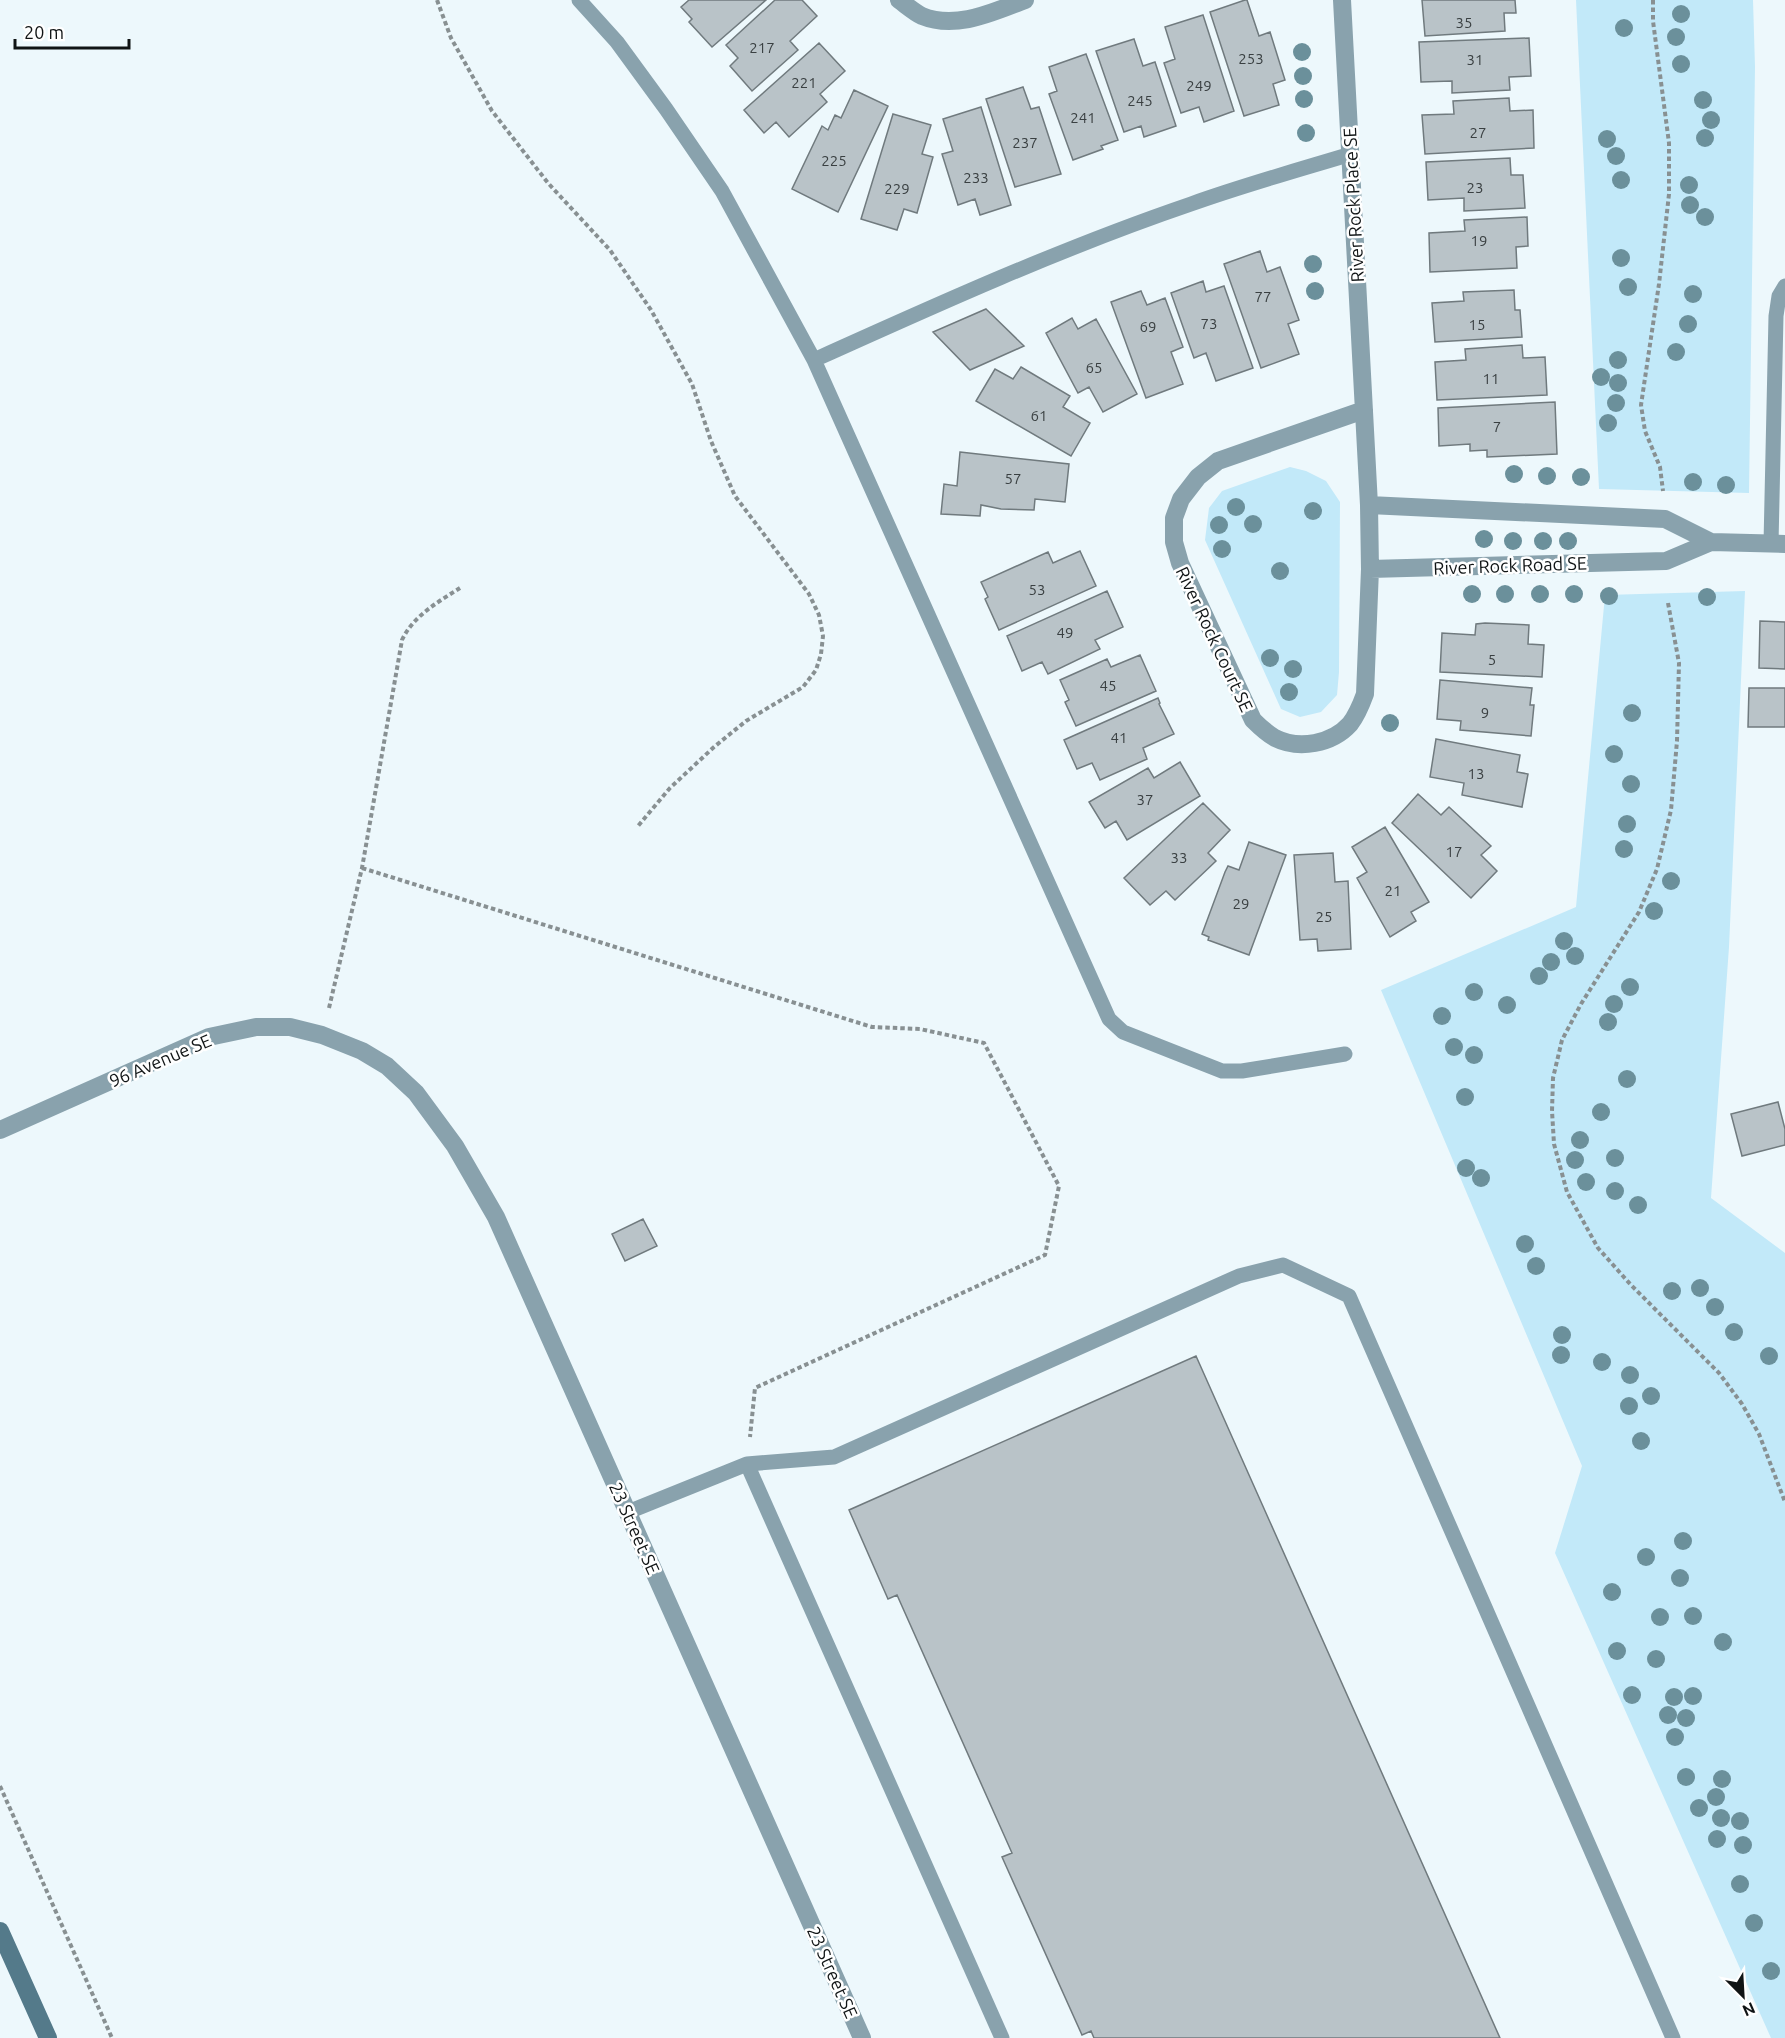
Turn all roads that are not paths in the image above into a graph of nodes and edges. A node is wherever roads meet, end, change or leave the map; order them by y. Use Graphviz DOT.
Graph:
graph roads {
  1 [pos="579,0"];
  2 [pos="899,0"];
  3 [pos="1025,0"];
  4 [pos="1342,0"];
  5 [pos="1351,154"];
  6 [pos="1785,286"];
  7 [pos="814,360"];
  8 [pos="1364,410"];
  9 [pos="1369,505"];
  10 [pos="1711,542"];
  11 [pos="1778,544"];
  12 [pos="1370,569"];
  13 [pos="362,1051"];
  14 [pos="1346,1054"];
  15 [pos="0,1130"];
  16 [pos="747,1464"];
  17 [pos="628,1512"];
  18 [pos="0,1930"];
  19 [pos="48,2038"];
  20 [pos="862,2038"];
  21 [pos="1002,2038"];
  22 [pos="1673,2038"];
  1 -- 7 [label="lane"];
  2 -- 3 [label="street"];
  4 -- 5 [label="street, River Rock Place SE"];
  5 -- 7 [label="lane"];
  5 -- 8 [label="street, River Rock Place SE"];
  6 -- 11 [label="lane"];
  7 -- 14 [label="lane"];
  8 -- 9 [label="street"];
  8 -- 12 [label="street, River Rock Court SE"];
  9 -- 10 [label="street, River Rock Road SE"];
  9 -- 12 [label="street"];
  10 -- 11 [label="street, River Rock Road SE"];
  10 -- 12 [label="street, River Rock Road SE"];
  13 -- 15 [label="street, 96 Avenue SE"];
  13 -- 17 [label="street, 23 Street SE"];
  16 -- 17 [label="lane"];
  16 -- 21 [label="lane"];
  16 -- 22 [label="lane"];
  17 -- 20 [label="street, 23 Street SE"];
  18 -- 19 [label="main road"];
}
